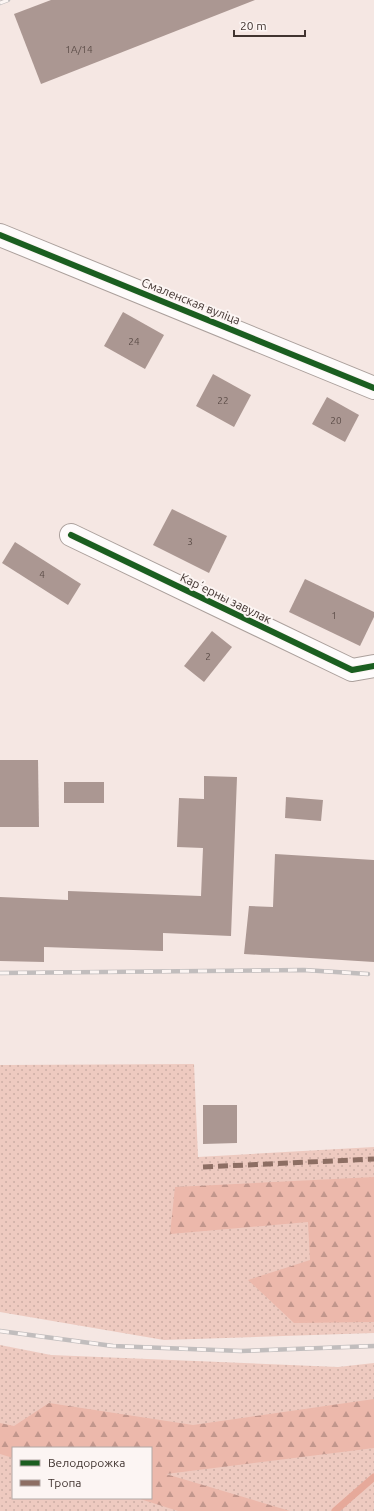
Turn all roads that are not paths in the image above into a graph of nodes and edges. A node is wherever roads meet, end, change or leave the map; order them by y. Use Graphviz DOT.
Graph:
graph roads {
  1 [pos="0,235"];
  2 [pos="374,388"];
  3 [pos="71,535"];
  4 [pos="374,666"];
  1 -- 2 [label="street, Смаленская вуліца"];
  3 -- 4 [label="street, Карʼерны завулак"];
}
